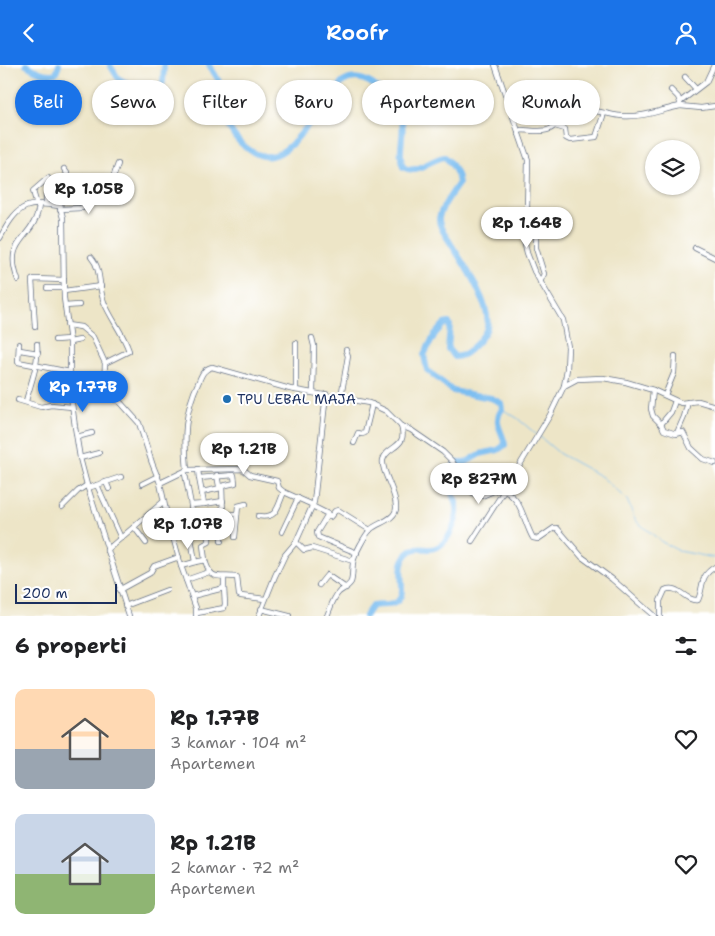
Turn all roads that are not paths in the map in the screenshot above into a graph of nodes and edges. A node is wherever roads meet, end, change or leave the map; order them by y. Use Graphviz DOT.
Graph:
graph roads {
  1 [pos="495,65"];
  2 [pos="714,65"];
  3 [pos="685,77"];
  4 [pos="696,89"];
  5 [pos="671,90"];
  6 [pos="680,104"];
  7 [pos="715,106"];
  8 [pos="604,113"];
  9 [pos="554,126"];
  10 [pos="518,133"];
  11 [pos="118,164"];
  12 [pos="64,169"];
  13 [pos="48,178"];
  14 [pos="90,178"];
  15 [pos="46,195"];
  16 [pos="46,204"];
  17 [pos="38,205"];
  18 [pos="60,207"];
  19 [pos="82,208"];
  20 [pos="527,211"];
  21 [pos="536,223"];
  22 [pos="563,225"];
  23 [pos="0,238"];
  24 [pos="695,248"];
  25 [pos="91,257"];
  26 [pos="715,257"];
  27 [pos="18,280"];
  28 [pos="64,280"];
  29 [pos="540,281"];
  30 [pos="101,286"];
  31 [pos="47,288"];
  32 [pos="64,290"];
  33 [pos="79,305"];
  34 [pos="66,306"];
  35 [pos="67,325"];
  36 [pos="35,327"];
  37 [pos="312,338"];
  38 [pos="55,340"];
  39 [pos="80,340"];
  40 [pos="69,341"];
  41 [pos="37,343"];
  42 [pos="296,343"];
  43 [pos="19,344"];
  44 [pos="20,350"];
  45 [pos="346,350"];
  46 [pos="38,353"];
  47 [pos="675,356"];
  48 [pos="105,363"];
  49 [pos="36,366"];
  50 [pos="70,372"];
  51 [pos="564,386"];
  52 [pos="104,387"];
  53 [pos="296,390"];
  54 [pos="653,390"];
  55 [pos="313,392"];
  56 [pos="71,393"];
  57 [pos="326,394"];
  58 [pos="665,395"];
  59 [pos="341,397"];
  60 [pos="18,400"];
  61 [pos="26,401"];
  62 [pos="676,401"];
  63 [pos="688,402"];
  64 [pos="372,404"];
  65 [pos="715,406"];
  66 [pos="41,407"];
  67 [pos="72,407"];
  68 [pos="40,413"];
  69 [pos="661,424"];
  70 [pos="401,426"];
  71 [pos="92,433"];
  72 [pos="676,434"];
  73 [pos="76,437"];
  74 [pos="354,443"];
  75 [pos="99,453"];
  76 [pos="80,458"];
  77 [pos="715,463"];
  78 [pos="198,469"];
  79 [pos="186,472"];
  80 [pos="218,475"];
  81 [pos="158,476"];
  82 [pos="121,477"];
  83 [pos="199,478"];
  84 [pos="106,482"];
  85 [pos="160,483"];
  86 [pos="142,484"];
  87 [pos="97,485"];
  88 [pos="88,486"];
  89 [pos="221,487"];
  90 [pos="109,489"];
  91 [pos="504,491"];
  92 [pos="202,492"];
  93 [pos="284,492"];
  94 [pos="298,498"];
  95 [pos="164,501"];
  96 [pos="223,501"];
  97 [pos="204,504"];
  98 [pos="246,504"];
  99 [pos="191,505"];
  100 [pos="313,506"];
  101 [pos="62,507"];
  102 [pos="236,514"];
  103 [pos="223,515"];
  104 [pos="258,516"];
  105 [pos="327,516"];
  106 [pos="210,517"];
  107 [pos="192,519"];
  108 [pos="134,527"];
  109 [pos="370,530"];
  110 [pos="209,531"];
  111 [pos="282,531"];
  112 [pos="190,533"];
  113 [pos="174,536"];
  114 [pos="235,537"];
  115 [pos="121,538"];
  116 [pos="221,541"];
  117 [pos="472,541"];
  118 [pos="296,542"];
  119 [pos="146,543"];
  120 [pos="203,545"];
  121 [pos="192,547"];
  122 [pos="107,550"];
  123 [pos="357,553"];
  124 [pos="179,557"];
  125 [pos="205,560"];
  126 [pos="353,561"];
  127 [pos="195,562"];
  128 [pos="181,566"];
  129 [pos="715,567"];
  130 [pos="209,572"];
  131 [pos="224,577"];
  132 [pos="186,580"];
  133 [pos="319,585"];
  134 [pos="224,588"];
  135 [pos="346,588"];
  136 [pos="119,590"];
  137 [pos="167,590"];
  138 [pos="192,596"];
  139 [pos="265,599"];
  140 [pos="125,606"];
  141 [pos="261,609"];
  142 [pos="649,611"];
  143 [pos="197,615"];
  144 [pos="129,616"];
  145 [pos="259,616"];
  146 [pos="289,616"];
  147 [pos="326,616"];
  148 [pos="654,616"];
  149 [pos="659,616"];
  1 -- 10 [label="street"];
  2 -- 4 [label="street"];
  3 -- 4 [label="street"];
  4 -- 6 [label="street"];
  5 -- 6 [label="street"];
  6 -- 7 [label="street"];
  6 -- 8 [label="street"];
  8 -- 9 [label="street"];
  8 -- 9 [label="street"];
  9 -- 10 [label="street"];
  10 -- 20 [label="street"];
  11 -- 19 [label="street"];
  12 -- 18 [label="street"];
  13 -- 17 [label="street"];
  14 -- 19 [label="street"];
  15 -- 16 [label="street"];
  16 -- 17 [label="street"];
  16 -- 18 [label="street"];
  17 -- 23 [label="street"];
  17 -- 27 [label="street"];
  18 -- 19 [label="street"];
  18 -- 28 [label="street"];
  20 -- 21 [label="street"];
  20 -- 29 [label="street"];
  21 -- 22 [label="street"];
  21 -- 29 [label="street"];
  24 -- 26 [label="street"];
  25 -- 30 [label="street"];
  28 -- 32 [label="street"];
  28 -- 36 [label="street"];
  29 -- 51 [label="street"];
  30 -- 32 [label="street"];
  30 -- 48 [label="street"];
  31 -- 32 [label="street"];
  32 -- 34 [label="street"];
  33 -- 34 [label="street"];
  34 -- 35 [label="street"];
  35 -- 40 [label="street"];
  35 -- 48 [label="street"];
  37 -- 55 [label="street"];
  38 -- 40 [label="street"];
  39 -- 40 [label="street"];
  40 -- 50 [label="street"];
  41 -- 46 [label="street"];
  42 -- 53 [label="street"];
  43 -- 44 [label="street"];
  44 -- 46 [label="street"];
  44 -- 49 [label="street"];
  45 -- 59 [label="street"];
  46 -- 49 [label="street"];
  47 -- 58 [label="street"];
  48 -- 52 [label="street"];
  49 -- 50 [label="street"];
  49 -- 61 [label="street"];
  50 -- 56 [label="street"];
  51 -- 54 [label="street"];
  51 -- 91 [label="street"];
  52 -- 56 [label="street"];
  52 -- 81 [label="street"];
  53 -- 55 [label="street"];
  53 -- 79 [label="street"];
  54 -- 58 [label="street"];
  54 -- 69 [label="street"];
  55 -- 57 [label="street"];
  56 -- 67 [label="street"];
  57 -- 59 [label="street"];
  57 -- 100 [label="street"];
  58 -- 62 [label="street"];
  59 -- 64 [label="street"];
  60 -- 61 [label="street"];
  61 -- 66 [label="street"];
  62 -- 63 [label="street"];
  62 -- 69 [label="street"];
  63 -- 65 [label="street"];
  63 -- 72 [label="street"];
  64 -- 70 [label="street"];
  64 -- 74 [label="street"];
  66 -- 67 [label="street"];
  66 -- 68 [label="street"];
  67 -- 73 [label="street"];
  69 -- 72 [label="street"];
  70 -- 91 [label="street"];
  70 -- 109 [label="street"];
  71 -- 73 [label="street"];
  72 -- 77 [label="street"];
  73 -- 76 [label="street"];
  75 -- 76 [label="street"];
  76 -- 88 [label="street"];
  78 -- 79 [label="street"];
  78 -- 83 [label="street"];
  78 -- 93 [label="street"];
  79 -- 85 [label="street"];
  79 -- 99 [label="street"];
  80 -- 83 [label="street"];
  80 -- 89 [label="street"];
  80 -- 89 [label="street"];
  81 -- 85 [label="street"];
  81 -- 86 [label="street"];
  82 -- 84 [label="street"];
  83 -- 92 [label="street"];
  84 -- 87 [label="street"];
  84 -- 90 [label="street"];
  85 -- 95 [label="street"];
  87 -- 88 [label="street"];
  87 -- 115 [label="street"];
  88 -- 101 [label="street"];
  88 -- 122 [label="street"];
  89 -- 92 [label="street"];
  89 -- 96 [label="street"];
  91 -- 117 [label="street"];
  91 -- 142 [label="street"];
  92 -- 97 [label="street"];
  93 -- 94 [label="street"];
  93 -- 104 [label="street"];
  94 -- 100 [label="street"];
  94 -- 111 [label="street"];
  95 -- 108 [label="street"];
  95 -- 113 [label="street"];
  96 -- 97 [label="street"];
  96 -- 103 [label="street"];
  97 -- 99 [label="street"];
  98 -- 102 [label="street"];
  99 -- 107 [label="street"];
  100 -- 105 [label="street"];
  100 -- 118 [label="street"];
  102 -- 103 [label="street"];
  102 -- 114 [label="street"];
  103 -- 106 [label="street"];
  103 -- 116 [label="street"];
  105 -- 109 [label="street"];
  105 -- 123 [label="street"];
  106 -- 107 [label="street"];
  106 -- 110 [label="street"];
  107 -- 112 [label="street"];
  108 -- 115 [label="street"];
  108 -- 119 [label="street"];
  109 -- 123 [label="street"];
  110 -- 112 [label="street"];
  110 -- 120 [label="street"];
  112 -- 113 [label="street"];
  112 -- 121 [label="street"];
  113 -- 124 [label="street"];
  115 -- 122 [label="street"];
  118 -- 126 [label="street"];
  118 -- 139 [label="street"];
  120 -- 121 [label="street"];
  120 -- 125 [label="street"];
  121 -- 127 [label="street"];
  122 -- 136 [label="street"];
  123 -- 126 [label="street"];
  124 -- 128 [label="street"];
  124 -- 136 [label="street"];
  125 -- 127 [label="street"];
  125 -- 130 [label="street"];
  126 -- 135 [label="street"];
  127 -- 128 [label="street"];
  128 -- 132 [label="street"];
  129 -- 149 [label="street"];
  130 -- 131 [label="street"];
  130 -- 132 [label="street"];
  131 -- 134 [label="street"];
  131 -- 139 [label="street"];
  132 -- 138 [label="street"];
  133 -- 135 [label="street"];
  134 -- 138 [label="street"];
  134 -- 143 [label="street"];
  135 -- 147 [label="street"];
  136 -- 140 [label="street"];
  137 -- 140 [label="street"];
  138 -- 143 [label="street"];
  139 -- 141 [label="street"];
  140 -- 144 [label="street"];
  141 -- 145 [label="street"];
  141 -- 146 [label="street"];
  142 -- 148 [label="street"];
  142 -- 149 [label="street"];
}
